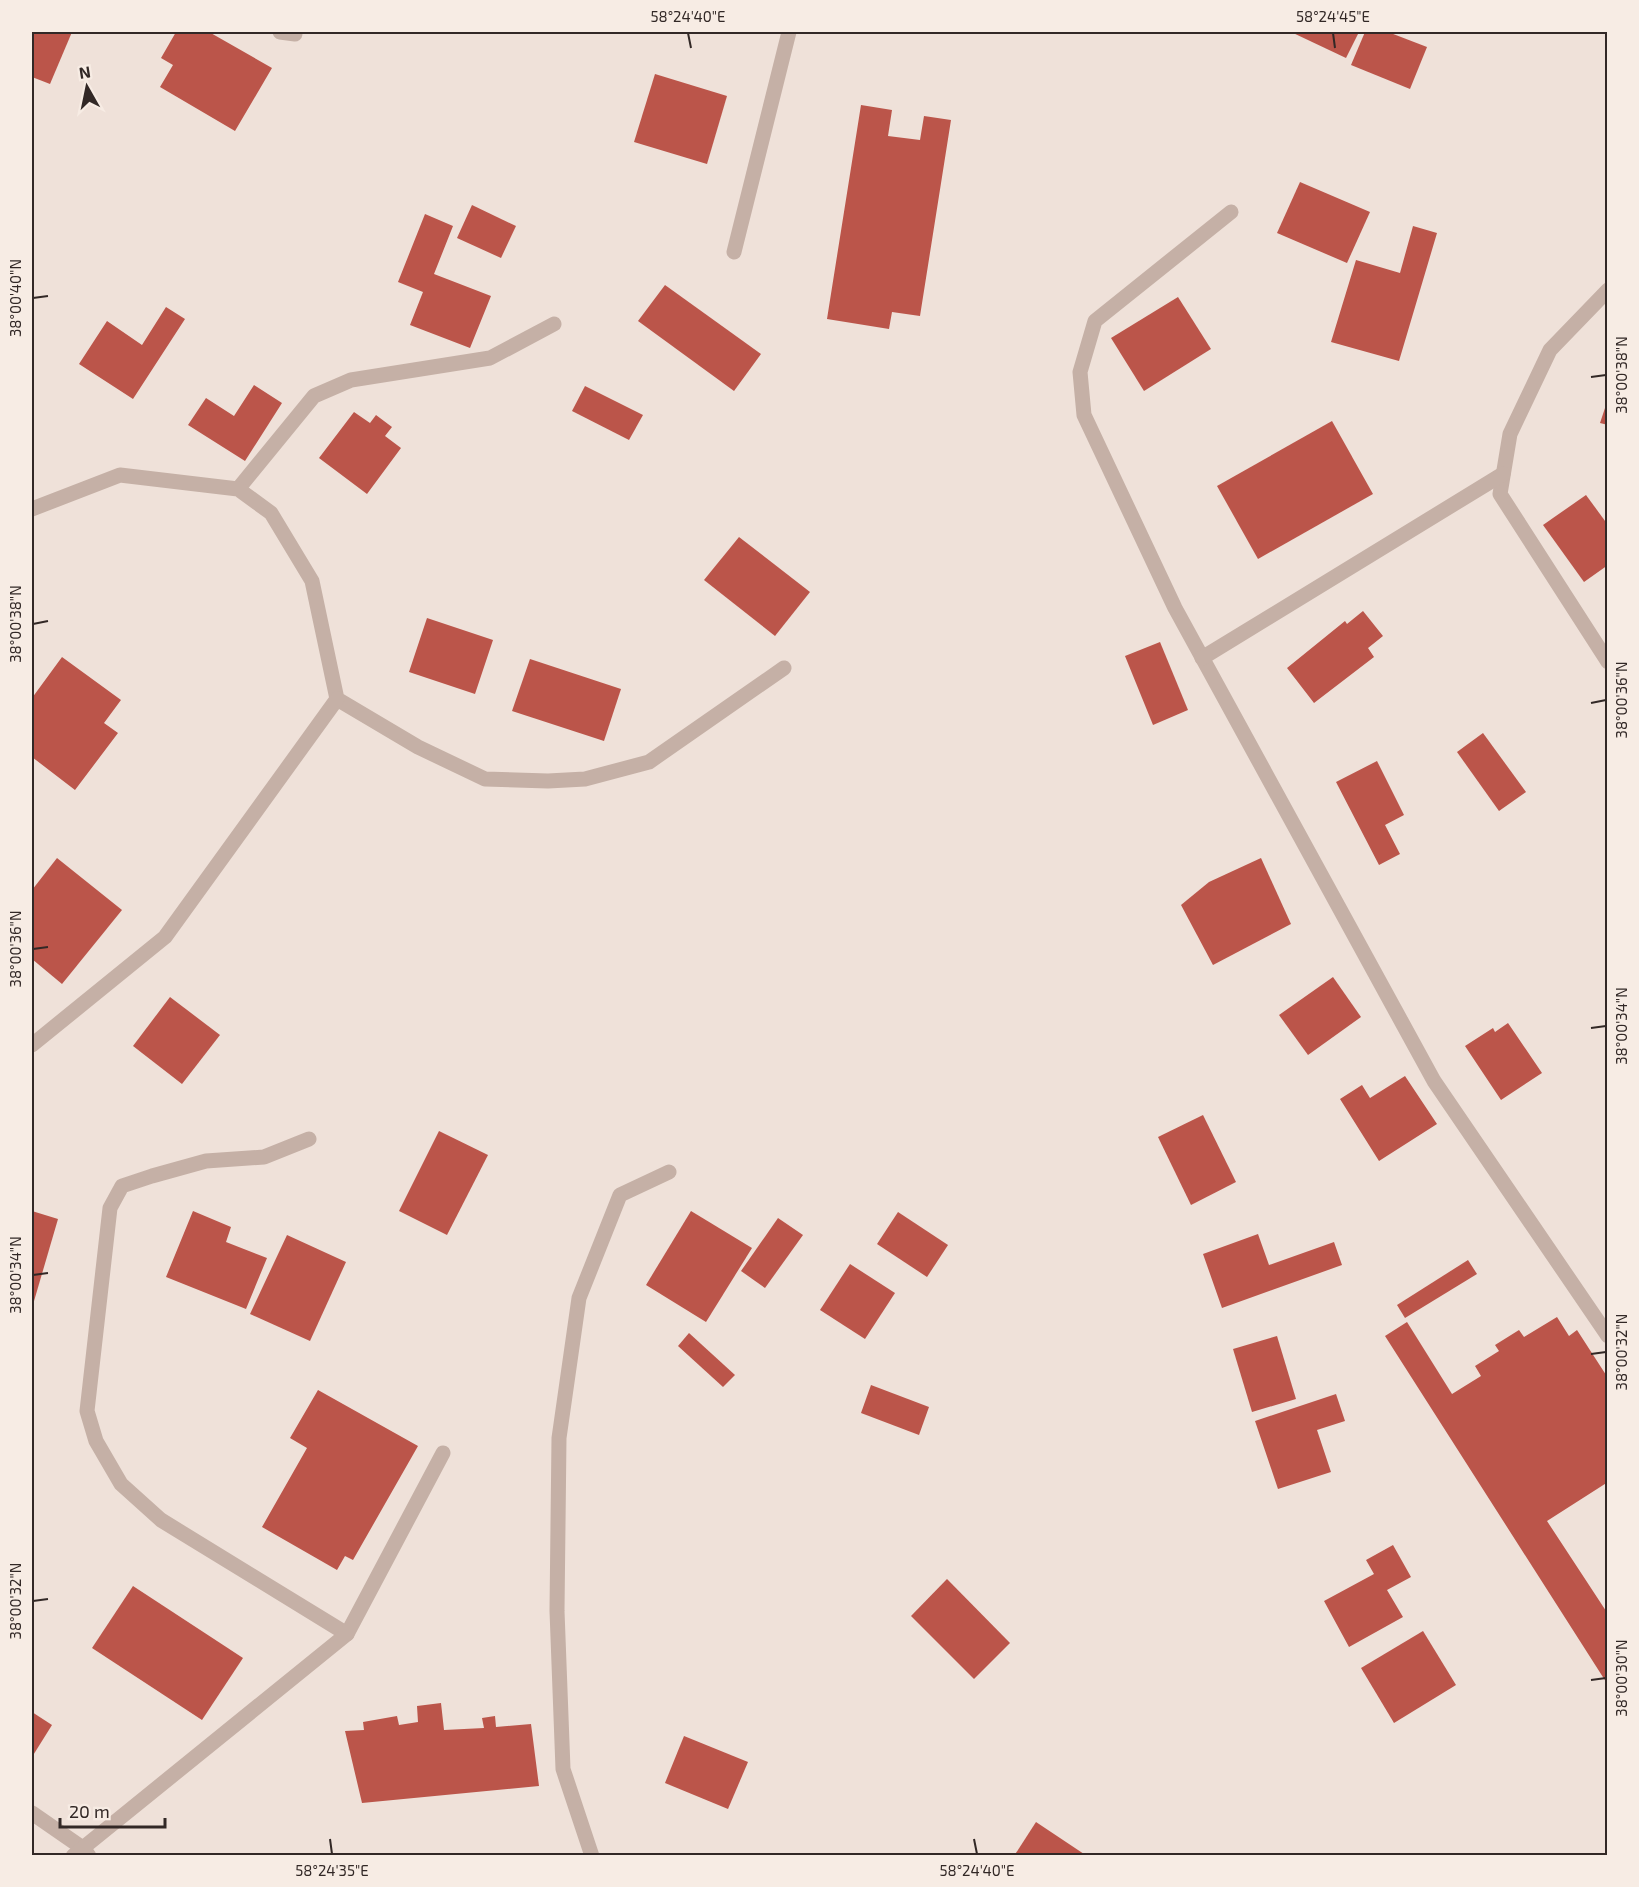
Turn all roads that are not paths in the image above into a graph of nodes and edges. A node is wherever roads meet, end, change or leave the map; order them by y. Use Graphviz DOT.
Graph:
graph roads {
  1 [pos="789,32"];
  2 [pos="1231,212"];
  3 [pos="734,252"];
  4 [pos="1608,290"];
  5 [pos="554,324"];
  6 [pos="1503,474"];
  7 [pos="238,489"];
  8 [pos="32,509"];
  9 [pos="1202,658"];
  10 [pos="1608,662"];
  11 [pos="784,668"];
  12 [pos="337,699"];
  13 [pos="32,1045"];
  14 [pos="309,1138"];
  15 [pos="669,1172"];
  16 [pos="1605,1328"];
  17 [pos="443,1453"];
  18 [pos="348,1634"];
  19 [pos="32,1813"];
  20 [pos="82,1853"];
  21 [pos="591,1856"];
  1 -- 3 [label="street"];
  2 -- 9 [label="street"];
  4 -- 6 [label="street"];
  5 -- 7 [label="street"];
  6 -- 9 [label="street"];
  6 -- 10 [label="street"];
  7 -- 8 [label="street"];
  7 -- 12 [label="street"];
  9 -- 16 [label="street"];
  11 -- 12 [label="street"];
  12 -- 13 [label="street"];
  14 -- 18 [label="street"];
  15 -- 21 [label="street"];
  17 -- 18 [label="street"];
  18 -- 20 [label="street"];
  19 -- 20 [label="street"];
}
